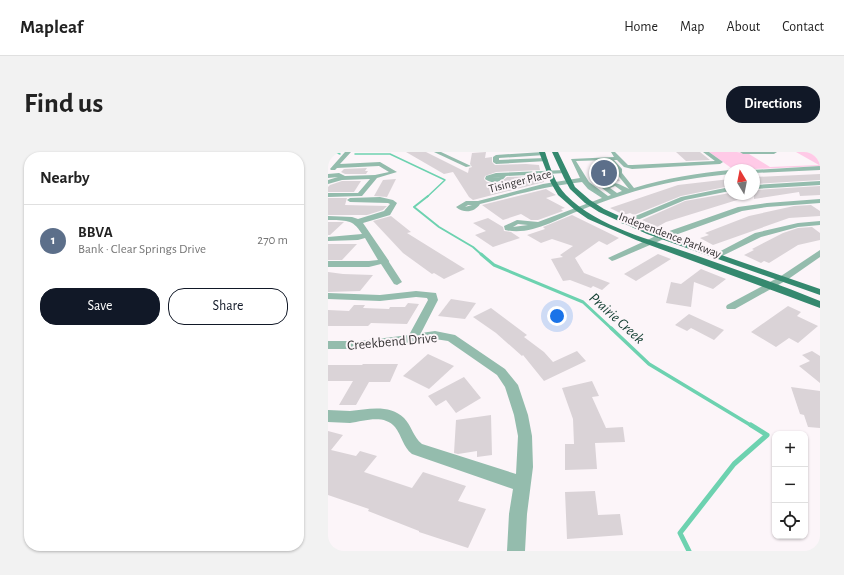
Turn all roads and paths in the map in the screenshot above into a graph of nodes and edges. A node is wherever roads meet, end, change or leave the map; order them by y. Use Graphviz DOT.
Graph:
graph roads {
  1 [pos="348,152"];
  2 [pos="555,152"];
  3 [pos="706,152"];
  4 [pos="743,152"];
  5 [pos="774,152"];
  6 [pos="439,153"];
  7 [pos="607,155"];
  8 [pos="544,157"];
  9 [pos="454,160"];
  10 [pos="573,160"];
  11 [pos="559,161"];
  12 [pos="328,164"];
  13 [pos="336,164"];
  14 [pos="468,166"];
  15 [pos="820,168"];
  16 [pos="760,171"];
  17 [pos="551,172"];
  18 [pos="564,172"];
  19 [pos="724,172"];
  20 [pos="503,175"];
  21 [pos="375,177"];
  22 [pos="328,179"];
  23 [pos="582,180"];
  24 [pos="568,181"];
  25 [pos="555,183"];
  26 [pos="820,183"];
  27 [pos="760,187"];
  28 [pos="724,190"];
  29 [pos="631,191"];
  30 [pos="328,195"];
  31 [pos="360,195"];
  32 [pos="385,195"];
  33 [pos="617,196"];
  34 [pos="608,199"];
  35 [pos="328,200"];
  36 [pos="820,201"];
  37 [pos="478,203"];
  38 [pos="591,204"];
  39 [pos="579,208"];
  40 [pos="328,218"];
  41 [pos="358,222"];
  42 [pos="625,222"];
  43 [pos="820,223"];
  44 [pos="537,224"];
  45 [pos="368,235"];
  46 [pos="662,236"];
  47 [pos="328,238"];
  48 [pos="649,242"];
  49 [pos="820,253"];
  50 [pos="717,255"];
  51 [pos="612,258"];
  52 [pos="385,261"];
  53 [pos="328,264"];
  54 [pos="784,278"];
  55 [pos="397,282"];
  56 [pos="770,285"];
  57 [pos="820,292"];
  58 [pos="328,296"];
  59 [pos="820,305"];
  60 [pos="731,308"];
  61 [pos="412,339"];
  62 [pos="328,345"];
  63 [pos="328,416"];
  64 [pos="523,484"];
  65 [pos="516,551"];
  1 -- 13 [label="street"];
  2 -- 11 [label="main road, Independence Parkway"];
  3 -- 7 [label="street"];
  4 -- 5 [label="street"];
  6 -- 9 [label="street"];
  6 -- 9 [label="street"];
  7 -- 10 [label="street"];
  7 -- 29 [label="street"];
  8 -- 8 [label="street"];
  8 -- 11 [label="main road"];
  8 -- 17 [label="main road, Independence Parkway"];
  9 -- 14 [label="street"];
  10 -- 11 [label="street"];
  10 -- 23 [label="street"];
  11 -- 18 [label="main road, Independence Parkway"];
  12 -- 13 [label="street"];
  13 -- 21 [label="street"];
  13 -- 22 [label="street"];
  15 -- 16 [label="street"];
  17 -- 18 [label="street"];
  17 -- 20 [label="street"];
  17 -- 25 [label="main road, Independence Parkway"];
  18 -- 24 [label="main road, Independence Parkway"];
  19 -- 29 [label="street"];
  21 -- 22 [label="street"];
  21 -- 31 [label="street"];
  23 -- 24 [label="street, Tisinger Place"];
  23 -- 34 [label="street"];
  24 -- 25 [label="street, Tisinger Place"];
  24 -- 38 [label="main road, Independence Parkway"];
  25 -- 37 [label="street, Tisinger Place"];
  25 -- 39 [label="main road, Independence Parkway"];
  26 -- 27 [label="street"];
  28 -- 42 [label="street"];
  29 -- 33 [label="street"];
  29 -- 33 [label="street"];
  30 -- 31 [label="street"];
  31 -- 32 [label="street"];
  33 -- 34 [label="street"];
  34 -- 38 [label="street"];
  35 -- 41 [label="street"];
  36 -- 46 [label="street"];
  38 -- 39 [label="street"];
  38 -- 42 [label="main road, Independence Parkway"];
  39 -- 44 [label="street"];
  39 -- 48 [label="main road, Independence Parkway"];
  40 -- 41 [label="street"];
  41 -- 45 [label="street"];
  42 -- 46 [label="main road, Independence Parkway"];
  43 -- 50 [label="street"];
  45 -- 47 [label="street"];
  45 -- 52 [label="street"];
  46 -- 48 [label="street"];
  46 -- 50 [label="main road, Independence Parkway"];
  48 -- 51 [label="street"];
  48 -- 56 [label="main road, Independence Parkway"];
  49 -- 54 [label="street"];
  50 -- 54 [label="main road, Independence Parkway"];
  52 -- 53 [label="street"];
  52 -- 55 [label="street"];
  54 -- 56 [label="street"];
  54 -- 57 [label="main road, Independence Parkway"];
  56 -- 59 [label="main road, Independence Parkway"];
  56 -- 60 [label="street"];
  58 -- 61 [label="street"];
  61 -- 62 [label="street, Creekbend Drive"];
  61 -- 64 [label="street, Creekbend Drive"];
  63 -- 64 [label="street"];
  64 -- 65 [label="street, Creekbend Drive"];
}
